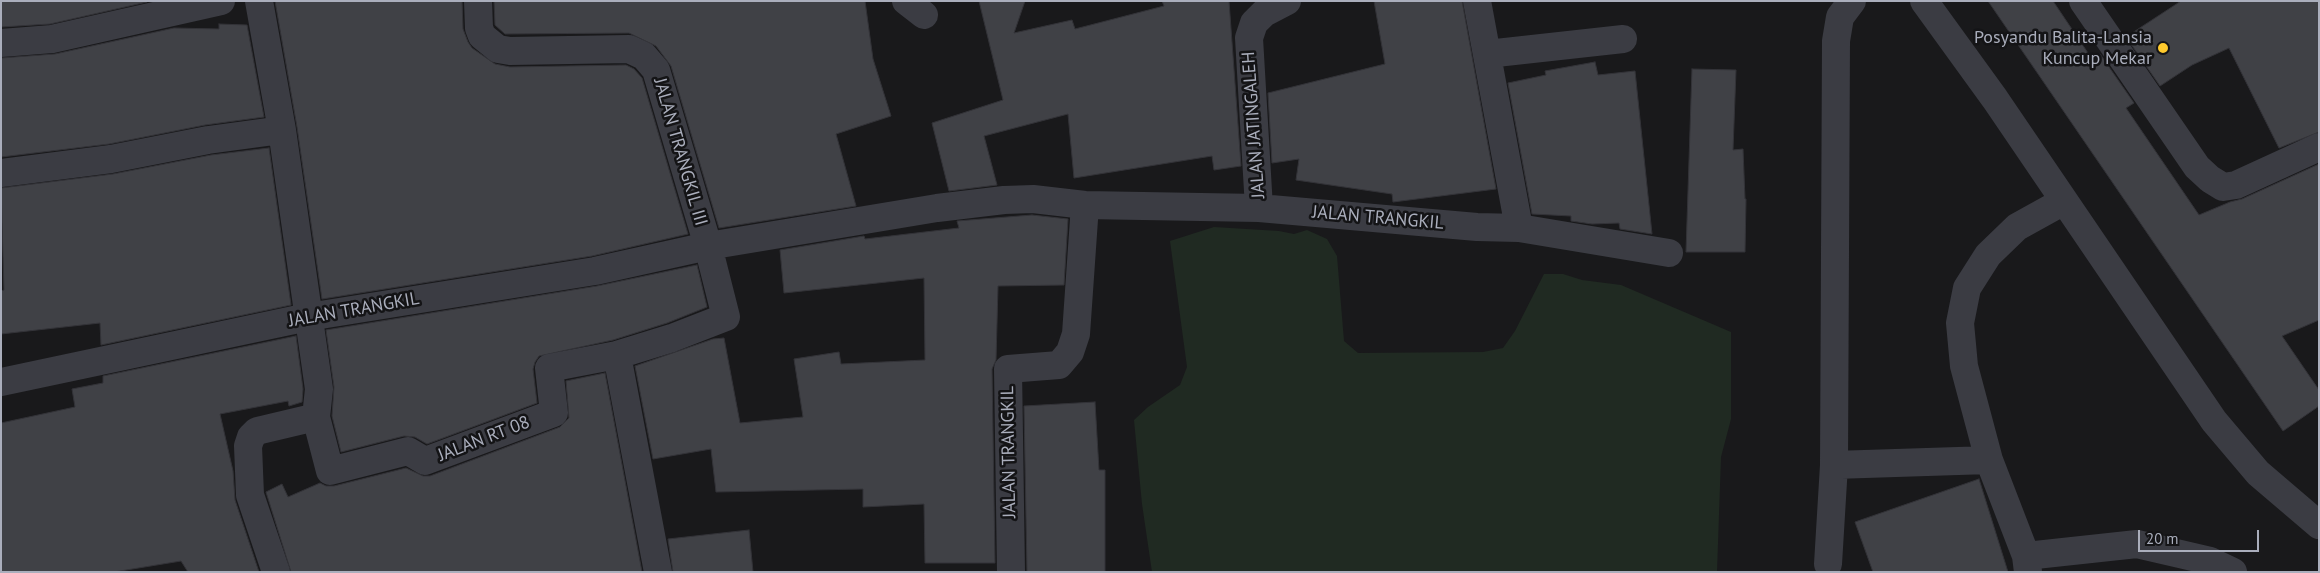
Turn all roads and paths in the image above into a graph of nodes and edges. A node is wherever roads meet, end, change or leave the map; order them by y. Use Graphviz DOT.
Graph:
graph roads {
  1 [pos="221,1"];
  2 [pos="259,1"];
  3 [pos="478,1"];
  4 [pos="1287,1"];
  5 [pos="1477,1"];
  6 [pos="1852,1"];
  7 [pos="1924,1"];
  8 [pos="2083,1"];
  9 [pos="1623,39"];
  10 [pos="1,43"];
  11 [pos="1487,54"];
  12 [pos="282,130"];
  13 [pos="2319,147"];
  14 [pos="1,173"];
  15 [pos="2064,201"];
  16 [pos="1085,205"];
  17 [pos="1259,208"];
  18 [pos="1520,228"];
  19 [pos="708,246"];
  20 [pos="1669,253"];
  21 [pos="308,316"];
  22 [pos="617,355"];
  23 [pos="1,382"];
  24 [pos="316,417"];
  25 [pos="1989,460"];
  26 [pos="1834,465"];
  27 [pos="2319,525"];
  28 [pos="1828,564"];
  29 [pos="2027,564"];
  30 [pos="276,572"];
  31 [pos="658,572"];
  32 [pos="1011,572"];
  33 [pos="2233,572"];
  1 -- 10 [label="street"];
  2 -- 12 [label="street"];
  3 -- 19 [label="street, JALAN TRANGKIL III"];
  4 -- 17 [label="street, JALAN JATINGALEH"];
  5 -- 11 [label="street"];
  6 -- 26 [label="street"];
  7 -- 15 [label="street"];
  8 -- 13 [label="street"];
  9 -- 11 [label="street"];
  11 -- 18 [label="street"];
  12 -- 14 [label="street"];
  12 -- 21 [label="street"];
  15 -- 25 [label="street"];
  15 -- 27 [label="street"];
  16 -- 17 [label="street, JALAN TRANGKIL"];
  16 -- 19 [label="street, JALAN TRANGKIL"];
  16 -- 32 [label="street, JALAN TRANGKIL"];
  17 -- 18 [label="street, JALAN TRANGKIL"];
  18 -- 20 [label="street, JALAN TRANGKIL"];
  19 -- 21 [label="street, JALAN TRANGKIL"];
  19 -- 22 [label="street, JALAN RT 08"];
  21 -- 23 [label="street, JALAN TRANGKIL"];
  21 -- 24 [label="street"];
  22 -- 24 [label="street, JALAN RT 08"];
  22 -- 31 [label="street"];
  24 -- 30 [label="street"];
  25 -- 26 [label="street"];
  25 -- 29 [label="street"];
  26 -- 28 [label="street"];
  29 -- 33 [label="street"];
}
